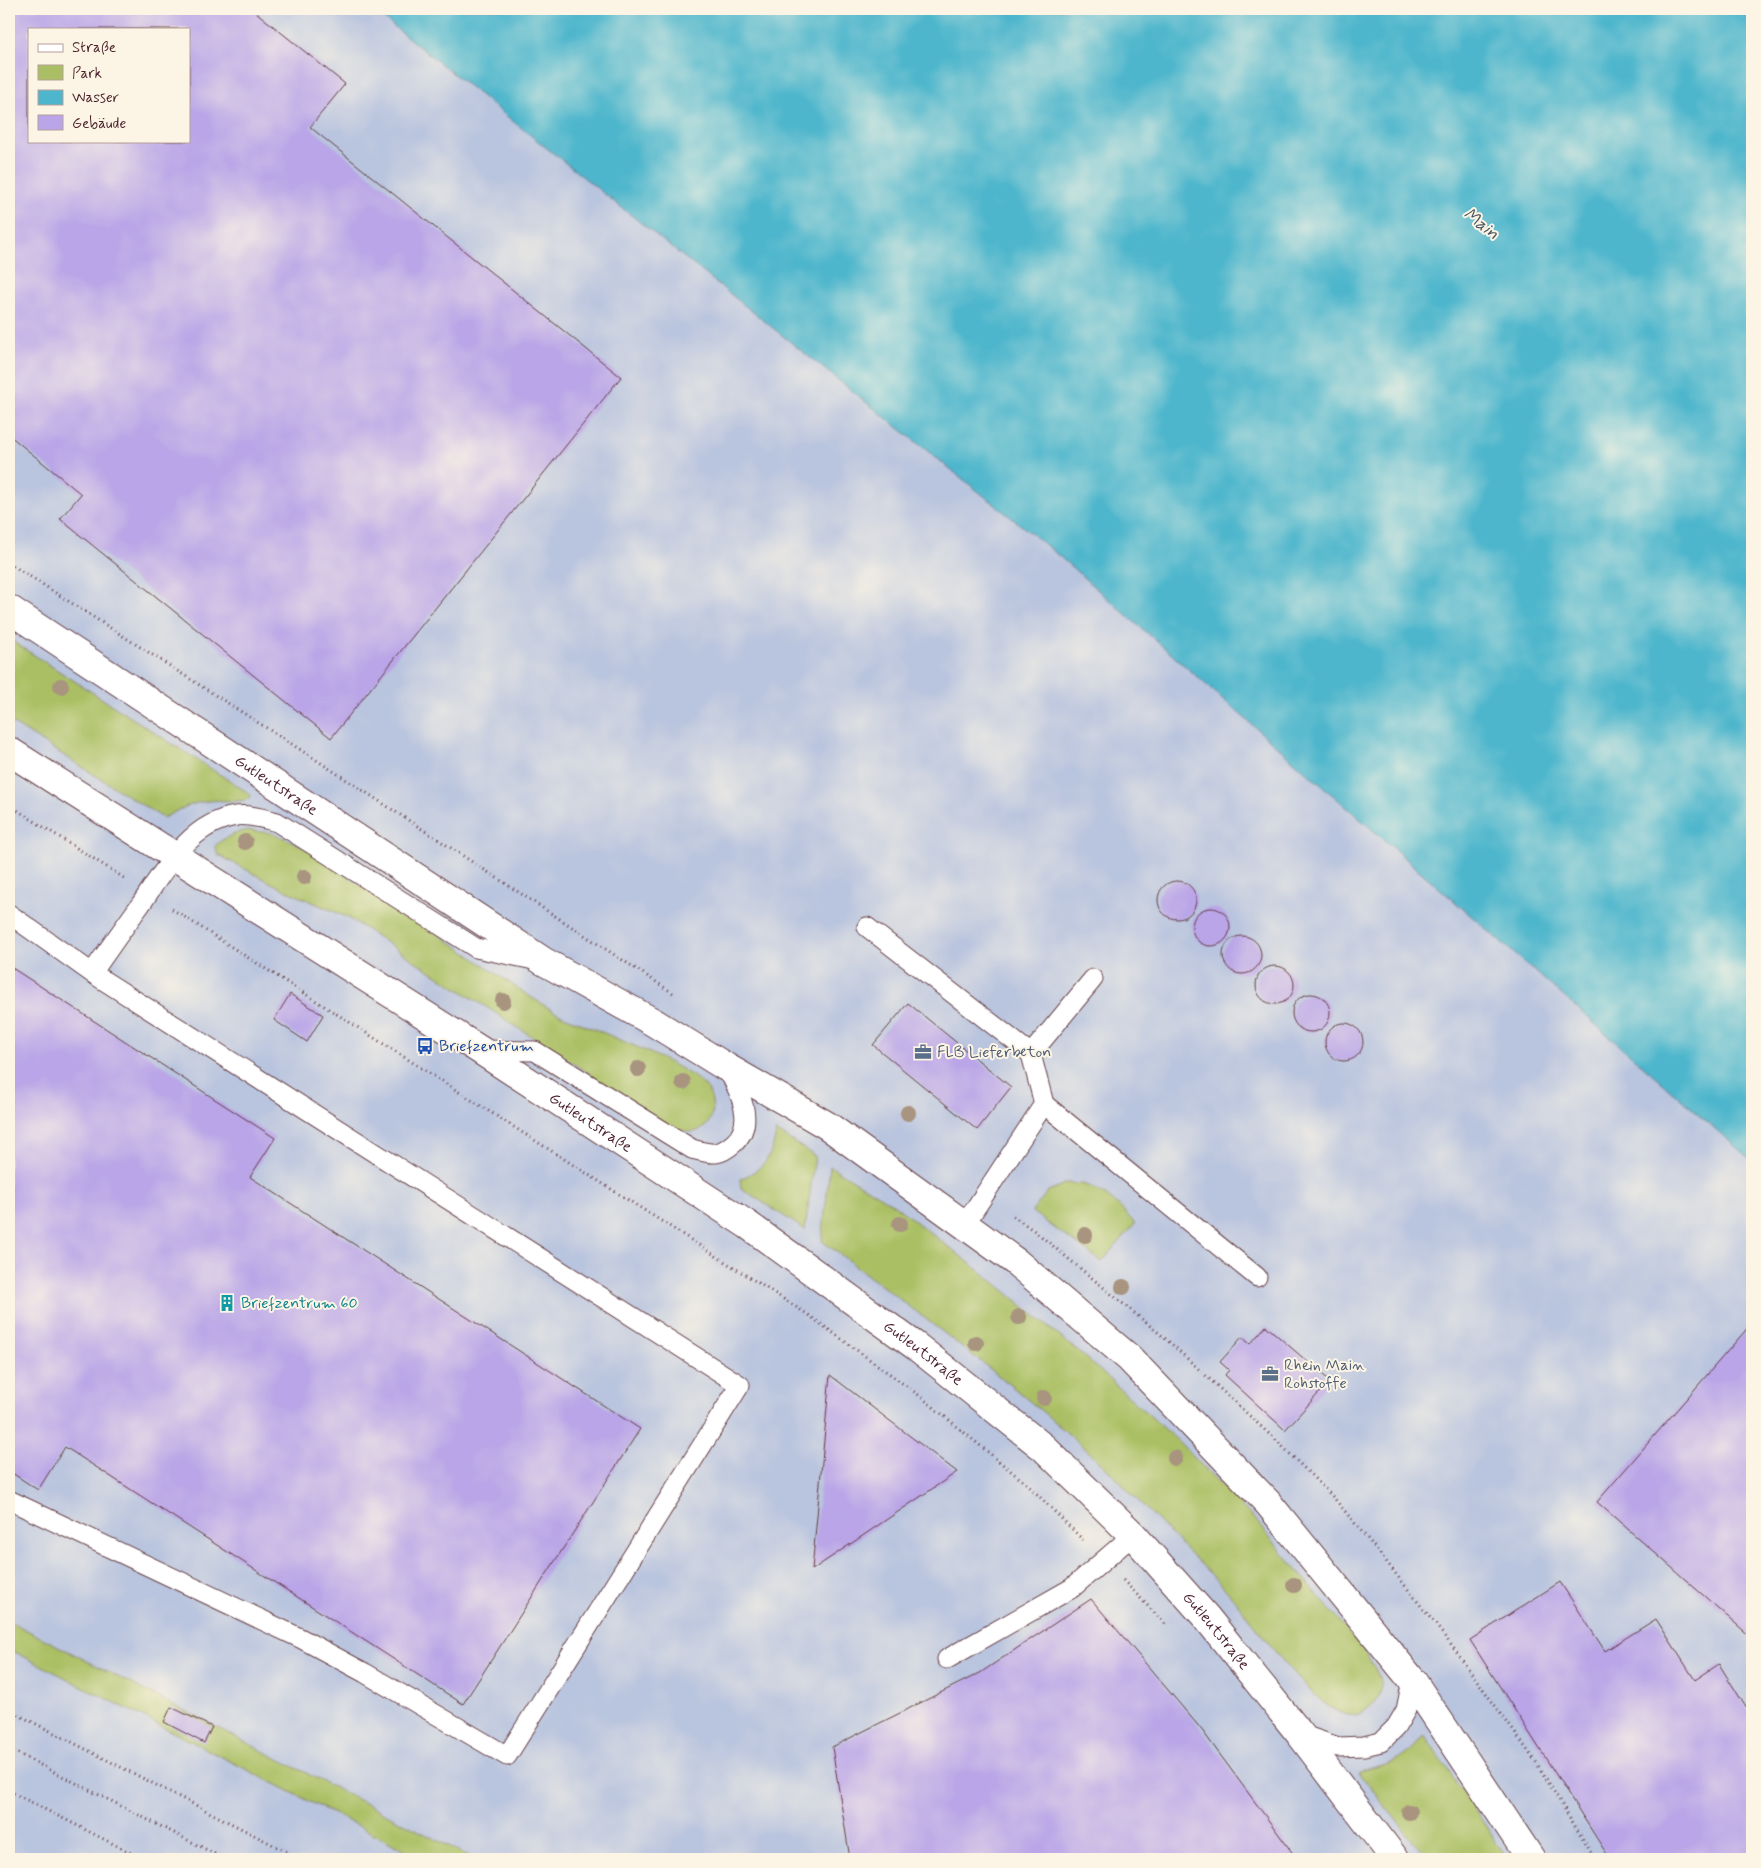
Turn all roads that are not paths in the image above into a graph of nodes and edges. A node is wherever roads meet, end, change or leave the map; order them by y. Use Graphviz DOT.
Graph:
graph roads {
  1 [pos="9,609"];
  2 [pos="9,751"];
  3 [pos="174,856"];
  4 [pos="9,914"];
  5 [pos="867,927"];
  6 [pos="543,961"];
  7 [pos="92,973"];
  8 [pos="1093,979"];
  9 [pos="480,1050"];
  10 [pos="1031,1054"];
  11 [pos="726,1067"];
  12 [pos="1044,1104"];
  13 [pos="965,1224"];
  14 [pos="1257,1277"];
  15 [pos="9,1500"];
  16 [pos="1133,1535"];
  17 [pos="947,1659"];
  18 [pos="1412,1680"];
  19 [pos="1300,1734"];
  20 [pos="1395,1859"];
  21 [pos="1531,1859"];
  1 -- 6 [label="main road, Gutleutstraße"];
  2 -- 3 [label="main road, Gutleutstraße"];
  3 -- 6 [label="lane, Gutleutstraße"];
  3 -- 7 [label="lane"];
  3 -- 9 [label="main road, Gutleutstraße"];
  4 -- 7 [label="lane"];
  5 -- 10 [label="lane"];
  6 -- 11 [label="main road, Gutleutstraße"];
  7 -- 15 [label="lane"];
  8 -- 10 [label="lane"];
  9 -- 11 [label="lane, Gutleutstraße"];
  9 -- 16 [label="main road, Gutleutstraße"];
  10 -- 12 [label="lane"];
  11 -- 13 [label="main road, Gutleutstraße"];
  12 -- 13 [label="lane"];
  12 -- 14 [label="lane"];
  13 -- 18 [label="main road, Gutleutstraße"];
  16 -- 17 [label="lane"];
  16 -- 19 [label="main road, Gutleutstraße"];
  18 -- 19 [label="lane"];
  18 -- 21 [label="main road, Gutleutstraße"];
  19 -- 20 [label="main road, Gutleutstraße"];
}
